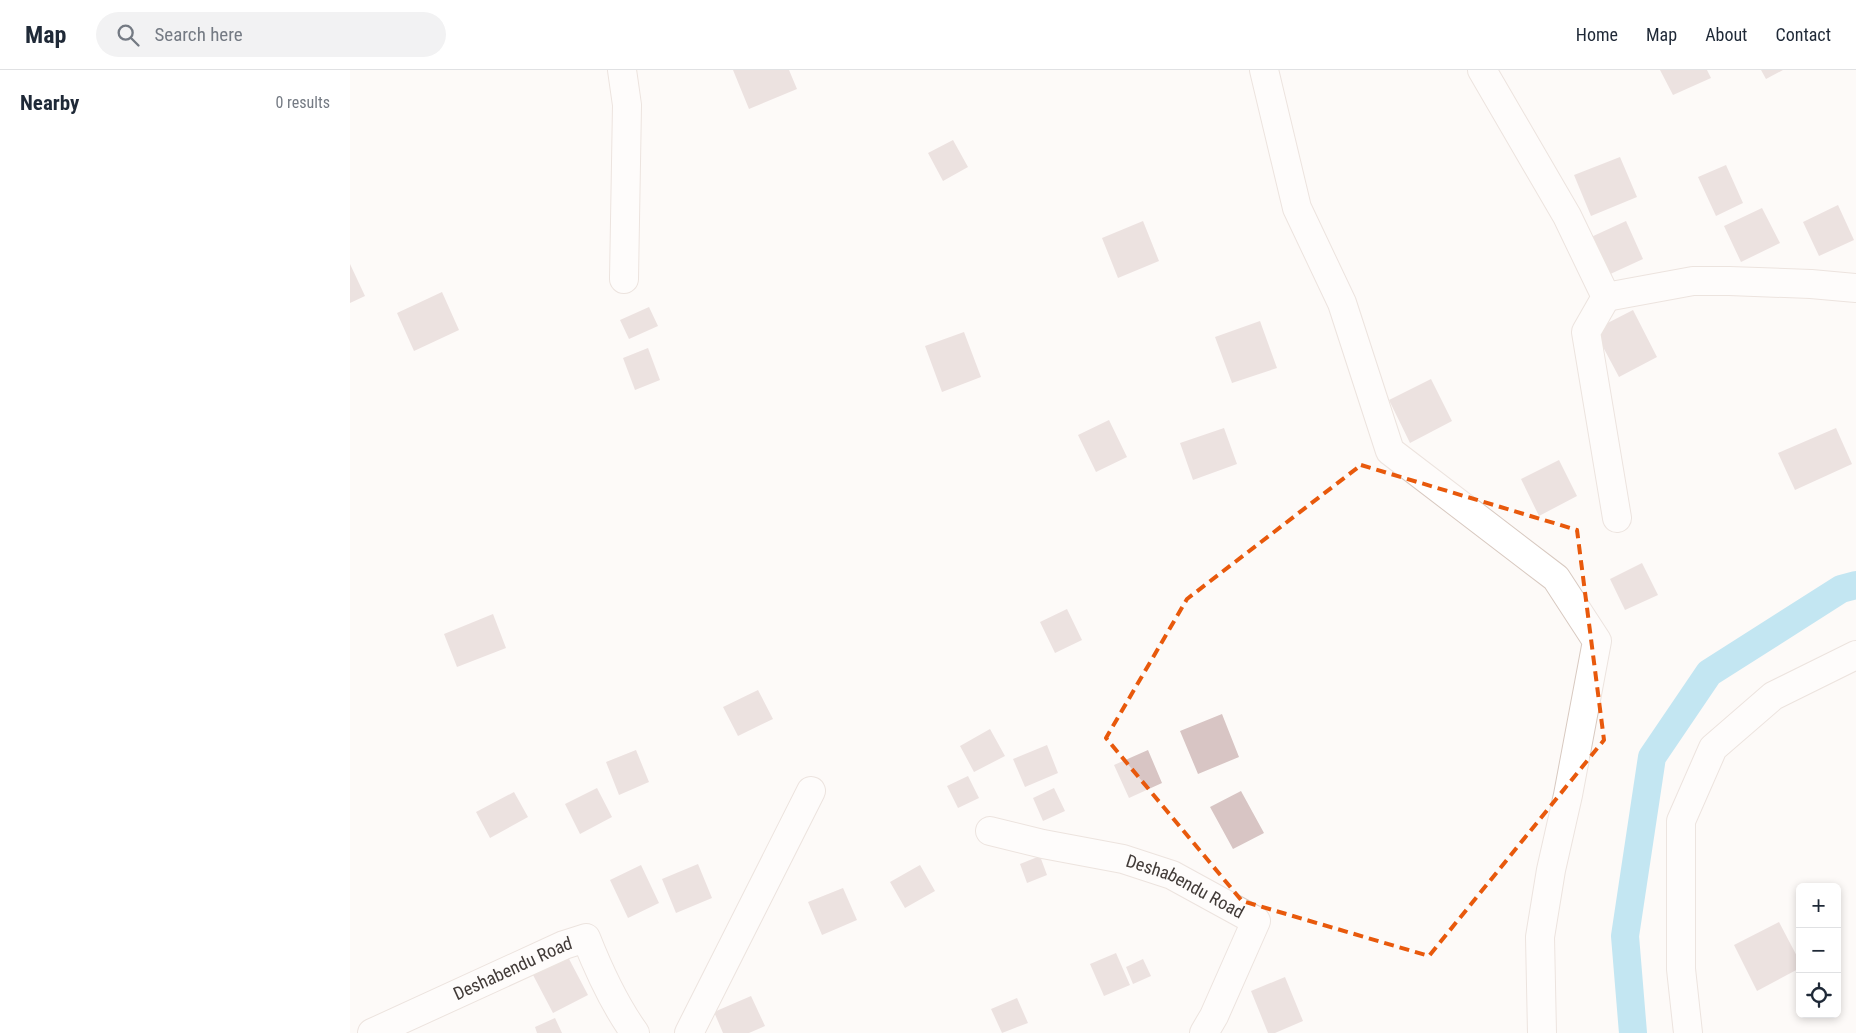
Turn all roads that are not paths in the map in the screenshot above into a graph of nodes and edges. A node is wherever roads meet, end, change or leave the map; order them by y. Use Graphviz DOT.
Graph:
graph roads {
  1 [pos="622,70"];
  2 [pos="1264,70"];
  3 [pos="1482,70"];
  4 [pos="624,279"];
  5 [pos="1856,288"];
  6 [pos="1606,297"];
  7 [pos="1617,518"];
  8 [pos="1856,655"];
  9 [pos="811,791"];
  10 [pos="990,830"];
  11 [pos="372,1033"];
  12 [pos="634,1033"];
  13 [pos="689,1033"];
  14 [pos="1204,1033"];
  15 [pos="1542,1033"];
  16 [pos="1688,1033"];
  1 -- 4 [label="street"];
  2 -- 15 [label="street"];
  3 -- 6 [label="street"];
  5 -- 6 [label="street"];
  6 -- 7 [label="street"];
  8 -- 16 [label="street"];
  9 -- 13 [label="street"];
  10 -- 14 [label="street, Deshabendu Road"];
  11 -- 12 [label="street, Deshabendu Road"];
}
